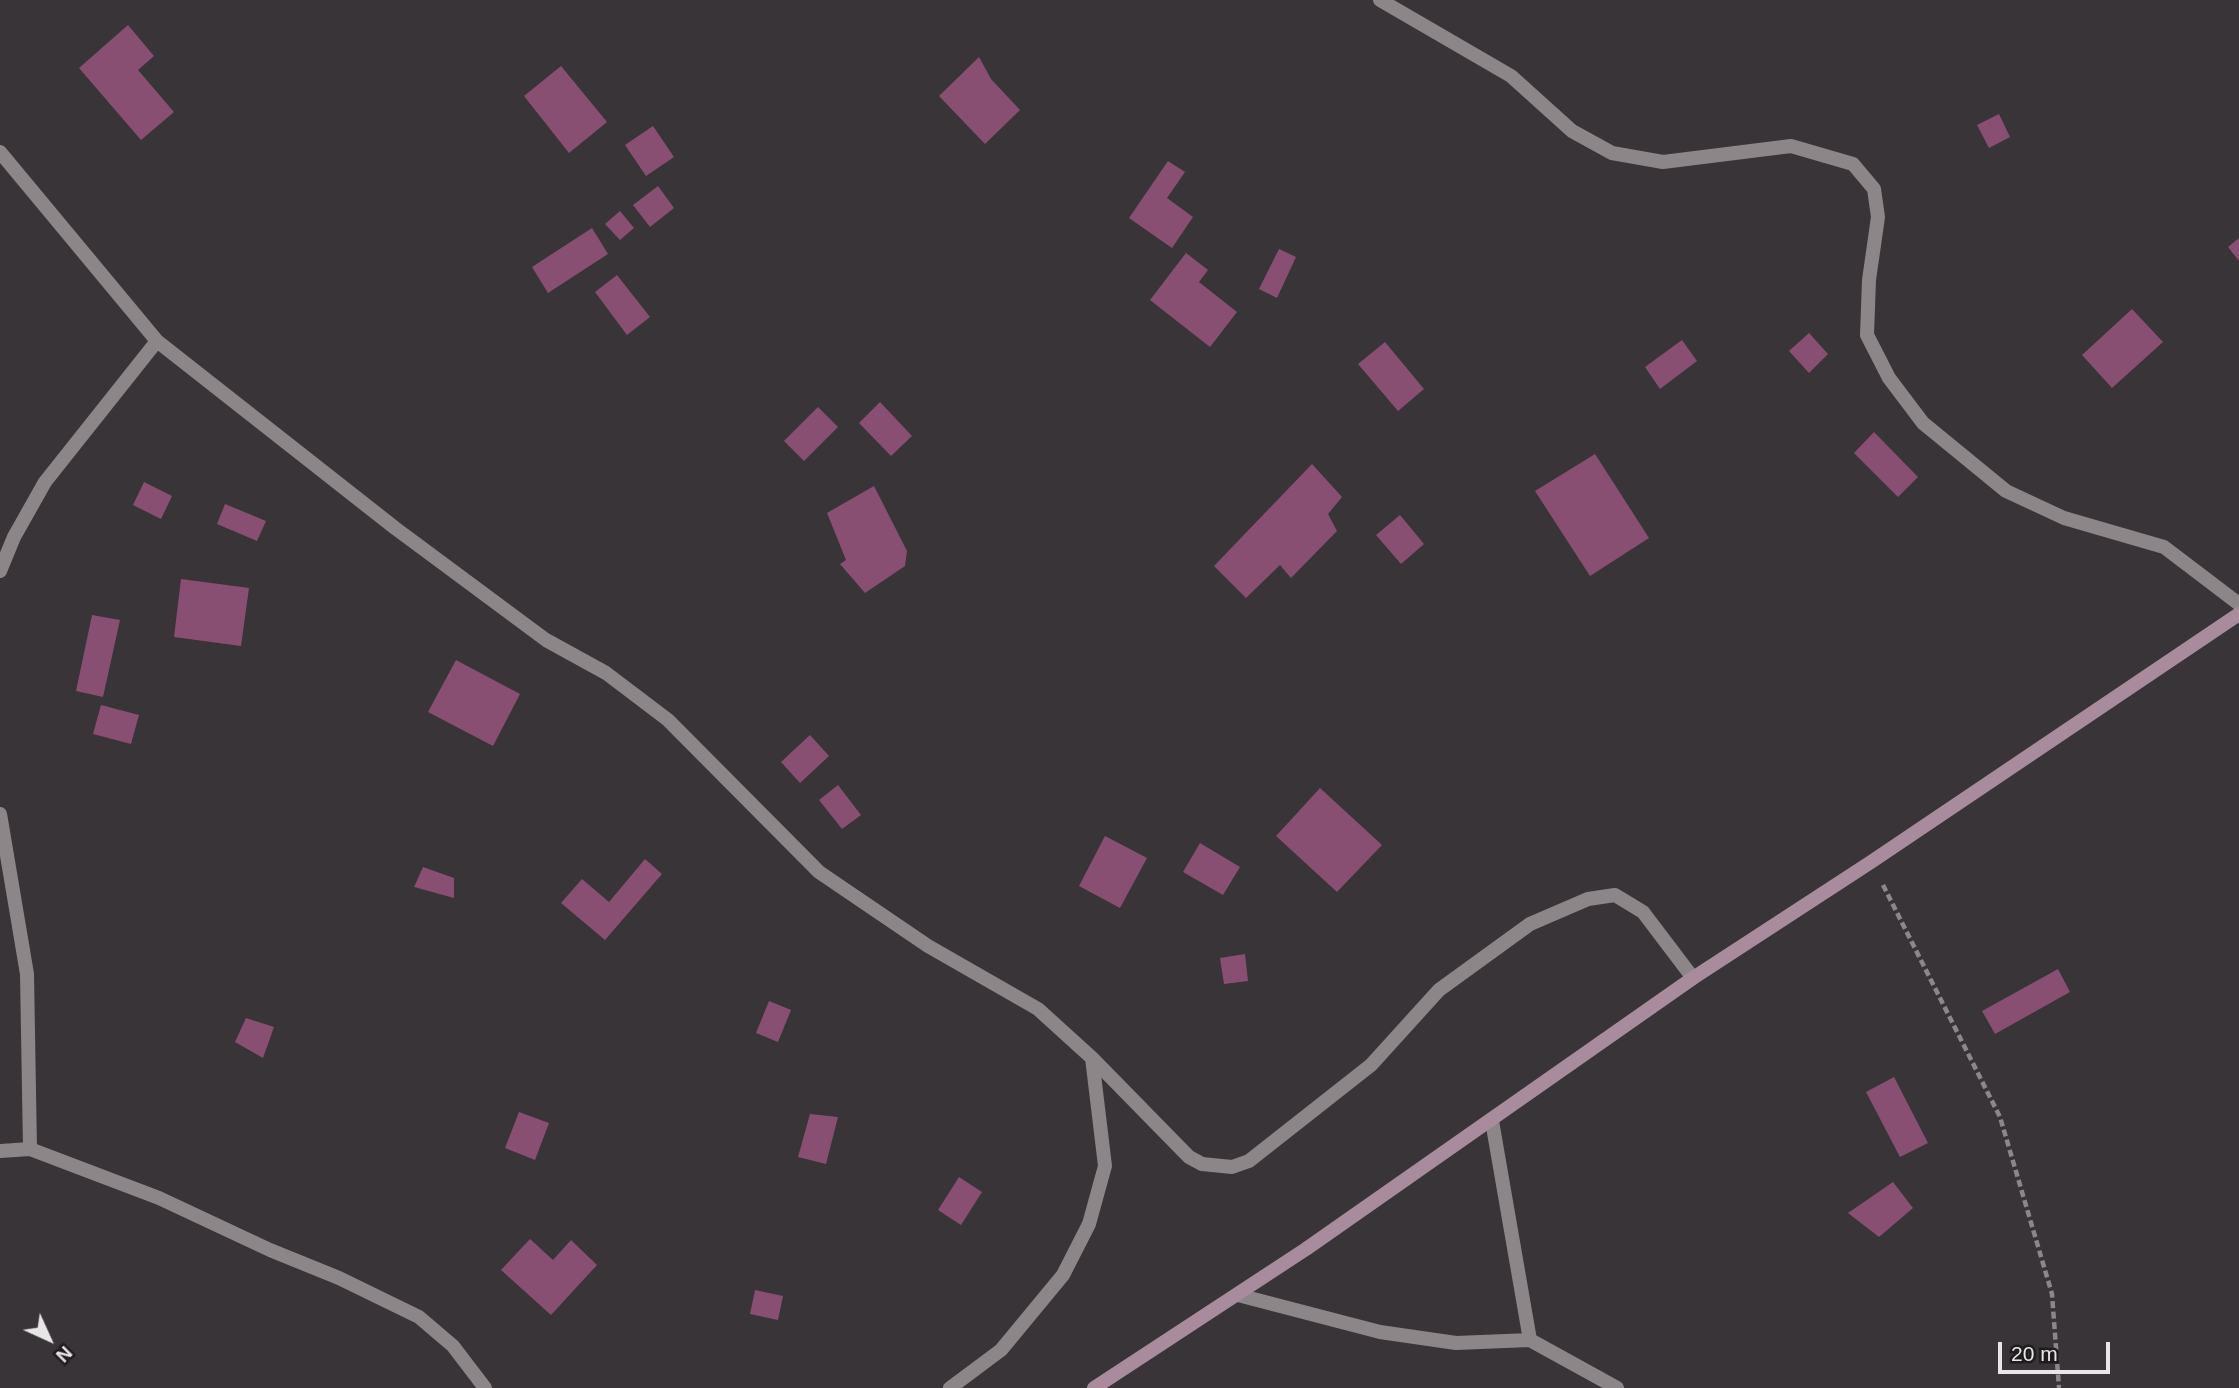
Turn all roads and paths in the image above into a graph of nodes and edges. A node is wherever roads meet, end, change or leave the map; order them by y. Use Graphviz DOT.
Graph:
graph roads {
  1 [pos="1380,0"];
  2 [pos="0,152"];
  3 [pos="157,341"];
  4 [pos="0,571"];
  5 [pos="2239,604"];
  6 [pos="2239,614"];
  7 [pos="0,814"];
  8 [pos="1871,862"];
  9 [pos="1693,978"];
  10 [pos="1091,1058"];
  11 [pos="1492,1121"];
  12 [pos="30,1149"];
  13 [pos="0,1151"];
  14 [pos="1238,1295"];
  15 [pos="1530,1340"];
  16 [pos="485,1388"];
  17 [pos="950,1388"];
  18 [pos="1094,1388"];
  19 [pos="1617,1388"];
  20 [pos="2059,1388"];
  1 -- 5 [label="street"];
  2 -- 3 [label="street"];
  3 -- 4 [label="street"];
  3 -- 10 [label="street"];
  6 -- 8 [label="street"];
  7 -- 12 [label="street"];
  8 -- 9 [label="street"];
  8 -- 20 [label="path"];
  9 -- 10 [label="street"];
  9 -- 11 [label="street"];
  10 -- 17 [label="street"];
  11 -- 14 [label="street"];
  11 -- 15 [label="street"];
  12 -- 13 [label="street"];
  12 -- 16 [label="street"];
  14 -- 15 [label="street"];
  14 -- 18 [label="street"];
  15 -- 19 [label="street"];
}
